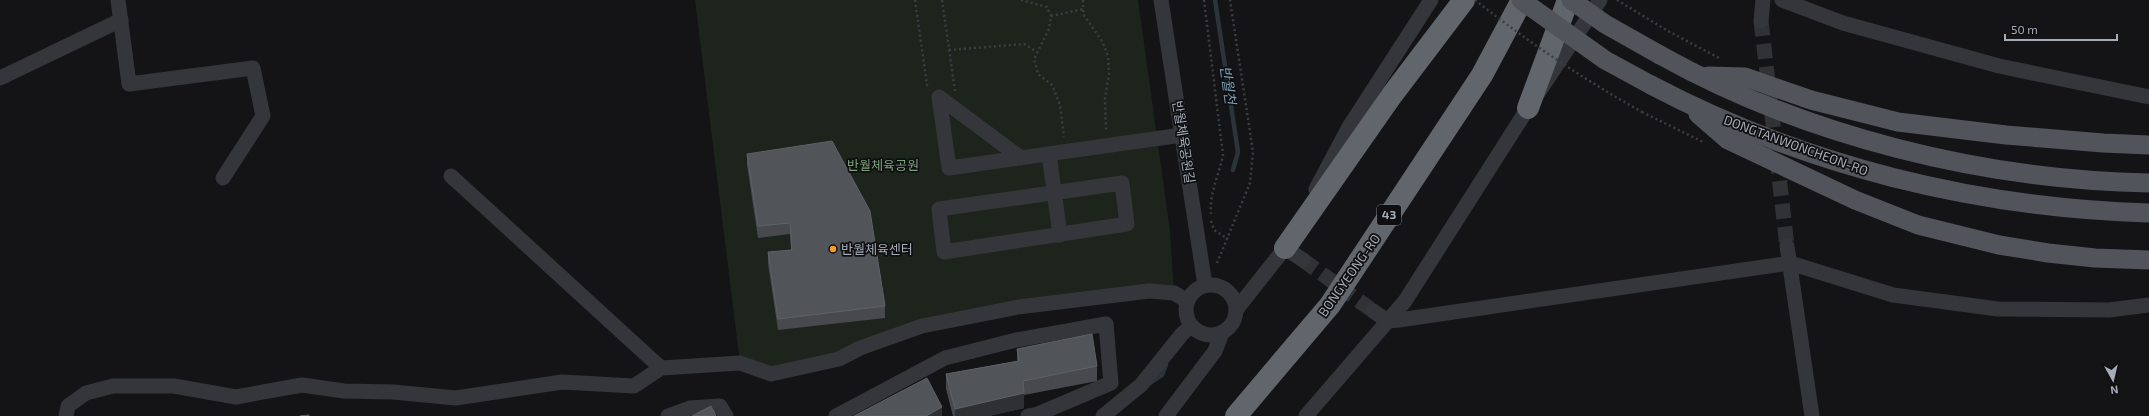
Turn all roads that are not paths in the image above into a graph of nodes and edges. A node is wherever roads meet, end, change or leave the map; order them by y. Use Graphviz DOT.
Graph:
graph roads {
  1 [pos="118,0"];
  2 [pos="1161,0"];
  3 [pos="1464,0"];
  4 [pos="1521,0"];
  5 [pos="1568,0"];
  6 [pos="1571,0"];
  7 [pos="1600,0"];
  8 [pos="1763,0"];
  9 [pos="1782,0"];
  10 [pos="1429,3"];
  11 [pos="121,20"];
  12 [pos="1760,21"];
  13 [pos="1696,75"];
  14 [pos="0,78"];
  15 [pos="2149,97"];
  16 [pos="1683,102"];
  17 [pos="1528,108"];
  18 [pos="1182,135"];
  19 [pos="2149,145"];
  20 [pos="1049,154"];
  21 [pos="1021,158"];
  22 [pos="451,176"];
  23 [pos="222,178"];
  24 [pos="2149,183"];
  25 [pos="1054,192"];
  26 [pos="2149,213"];
  27 [pos="1060,235"];
  28 [pos="1787,246"];
  29 [pos="1284,248"];
  30 [pos="1303,260"];
  31 [pos="2149,260"];
  32 [pos="1790,263"];
  33 [pos="1205,285"];
  34 [pos="1187,301"];
  35 [pos="2149,305"];
  36 [pos="1236,310"];
  37 [pos="1373,311"];
  38 [pos="1388,321"];
  39 [pos="1191,326"];
  40 [pos="1222,333"];
  41 [pos="661,368"];
  42 [pos="66,416"];
  43 [pos="668,416"];
  44 [pos="726,416"];
  45 [pos="836,416"];
  46 [pos="1028,416"];
  47 [pos="1103,416"];
  48 [pos="1166,416"];
  49 [pos="1236,416"];
  50 [pos="1306,416"];
  51 [pos="1812,416"];
  1 -- 11 [label="street"];
  2 -- 18 [label="street, 반월체육공원길"];
  3 -- 29 [label="highway"];
  4 -- 16 [label="main road, DONGTANWONCHEON-RO, bridge"];
  4 -- 49 [label="highway, BONGYEONG-RO / 43"];
  5 -- 17 [label="highway"];
  6 -- 13 [label="main road, DONGTANWONCHEON-RO, bridge"];
  7 -- 17 [label="street"];
  8 -- 12 [label="street"];
  9 -- 15 [label="street"];
  10 -- 29 [label="street"];
  11 -- 14 [label="street"];
  11 -- 23 [label="street"];
  13 -- 19 [label="main road"];
  13 -- 24 [label="main road, DONGTANWONCHEON-RO"];
  16 -- 26 [label="main road, DONGTANWONCHEON-RO"];
  16 -- 31 [label="main road"];
  17 -- 38 [label="street"];
  18 -- 20 [label="street"];
  18 -- 33 [label="street, 반월체육공원길"];
  20 -- 21 [label="street"];
  20 -- 25 [label="street"];
  21 -- 21 [label="street"];
  22 -- 41 [label="street"];
  25 -- 27 [label="street"];
  25 -- 27 [label="street"];
  25 -- 27 [label="street"];
  28 -- 32 [label="street"];
  29 -- 30 [label="street"];
  29 -- 36 [label="street"];
  32 -- 35 [label="street"];
  32 -- 38 [label="street"];
  32 -- 51 [label="street"];
  33 -- 34 [label="street"];
  33 -- 36 [label="street"];
  34 -- 39 [label="street"];
  34 -- 41 [label="street"];
  36 -- 40 [label="street"];
  37 -- 38 [label="street"];
  38 -- 50 [label="street"];
  39 -- 40 [label="street"];
  39 -- 47 [label="street"];
  40 -- 48 [label="street"];
  41 -- 42 [label="street"];
  43 -- 44 [label="street"];
  45 -- 46 [label="street"];
}
